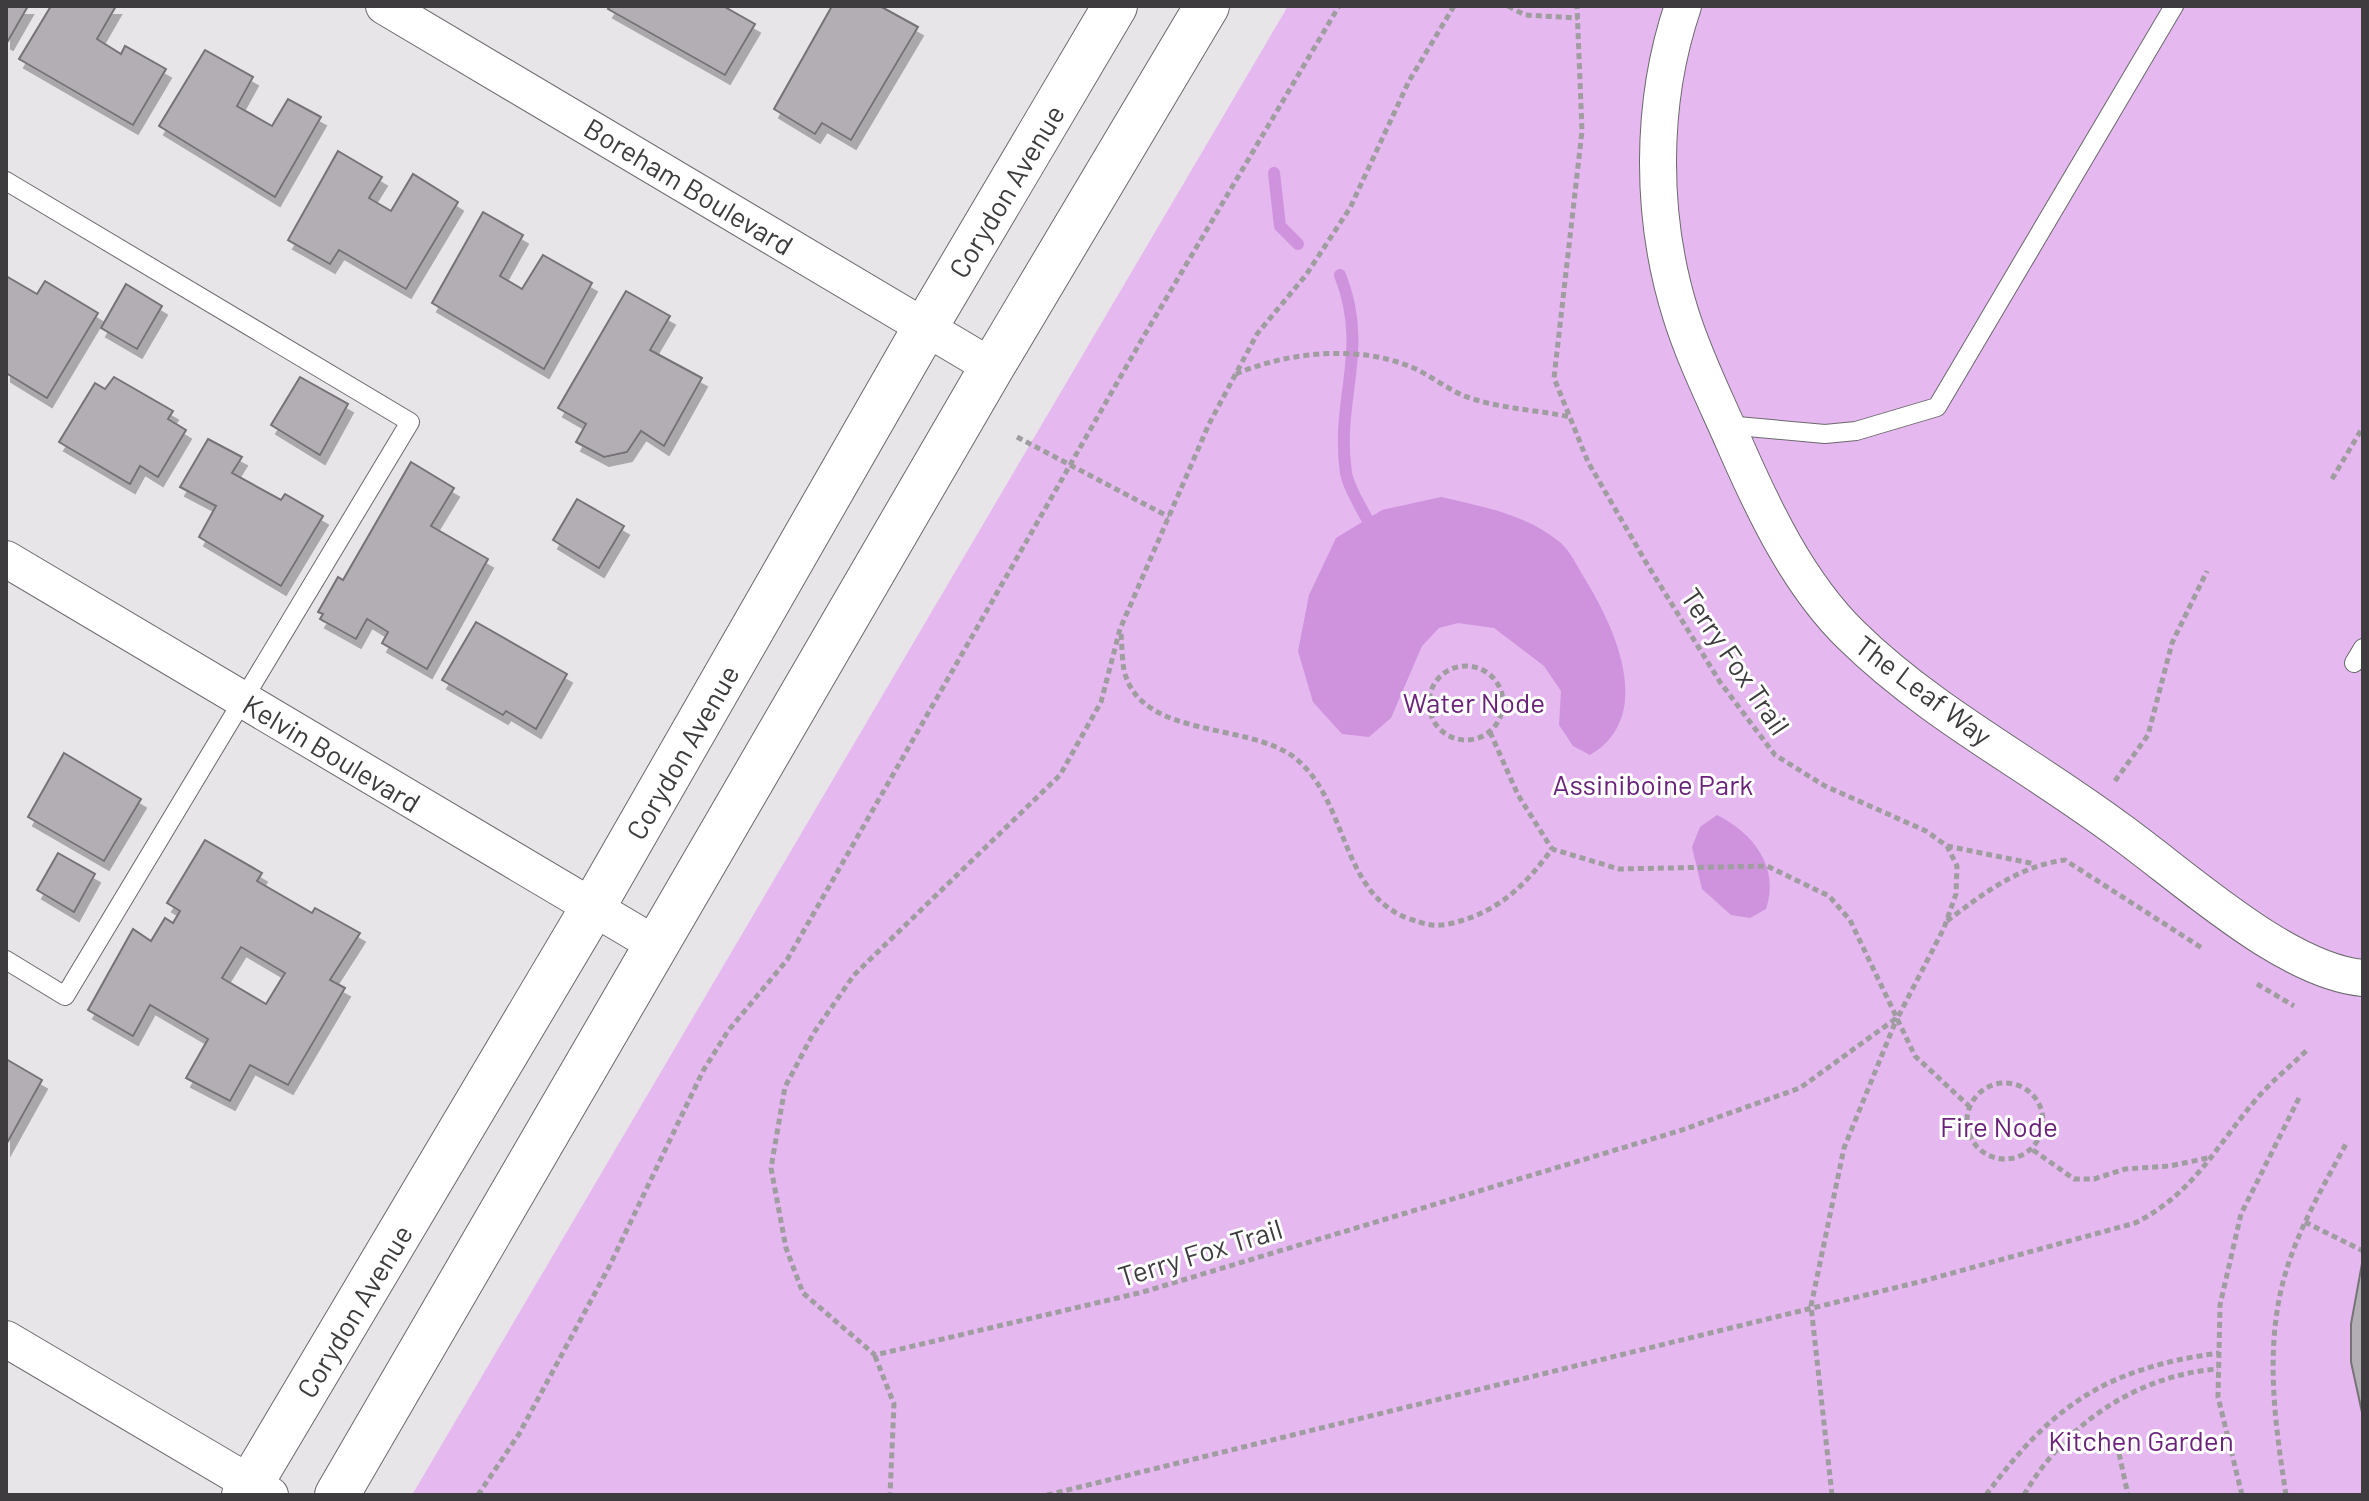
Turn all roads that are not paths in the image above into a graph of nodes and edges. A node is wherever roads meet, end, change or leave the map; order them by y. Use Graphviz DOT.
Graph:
graph roads {
  1 [pos="384,6"];
  2 [pos="1115,6"];
  3 [pos="1207,6"];
  4 [pos="1683,6"];
  5 [pos="2174,6"];
  6 [pos="6,181"];
  7 [pos="926,326"];
  8 [pos="992,367"];
  9 [pos="1726,425"];
  10 [pos="6,559"];
  11 [pos="245,701"];
  12 [pos="593,907"];
  13 [pos="658,946"];
  14 [pos="6,960"];
  15 [pos="2363,978"];
  16 [pos="6,1339"];
  17 [pos="255,1491"];
  18 [pos="337,1495"];
  1 -- 7 [label="street, Boreham Boulevard"];
  2 -- 7 [label="main road, Corydon Avenue"];
  3 -- 8 [label="main road"];
  4 -- 9 [label="street, The Leaf Way"];
  5 -- 9 [label="lane"];
  6 -- 11 [label="lane"];
  7 -- 8 [label="street, Boreham Boulevard"];
  7 -- 12 [label="main road, Corydon Avenue"];
  8 -- 13 [label="main road"];
  9 -- 15 [label="street, The Leaf Way"];
  10 -- 11 [label="street, Kelvin Boulevard"];
  11 -- 12 [label="street, Kelvin Boulevard"];
  11 -- 14 [label="lane"];
  12 -- 13 [label="street, Kelvin Boulevard"];
  12 -- 17 [label="main road, Corydon Avenue"];
  13 -- 18 [label="main road"];
  16 -- 17 [label="street"];
}
